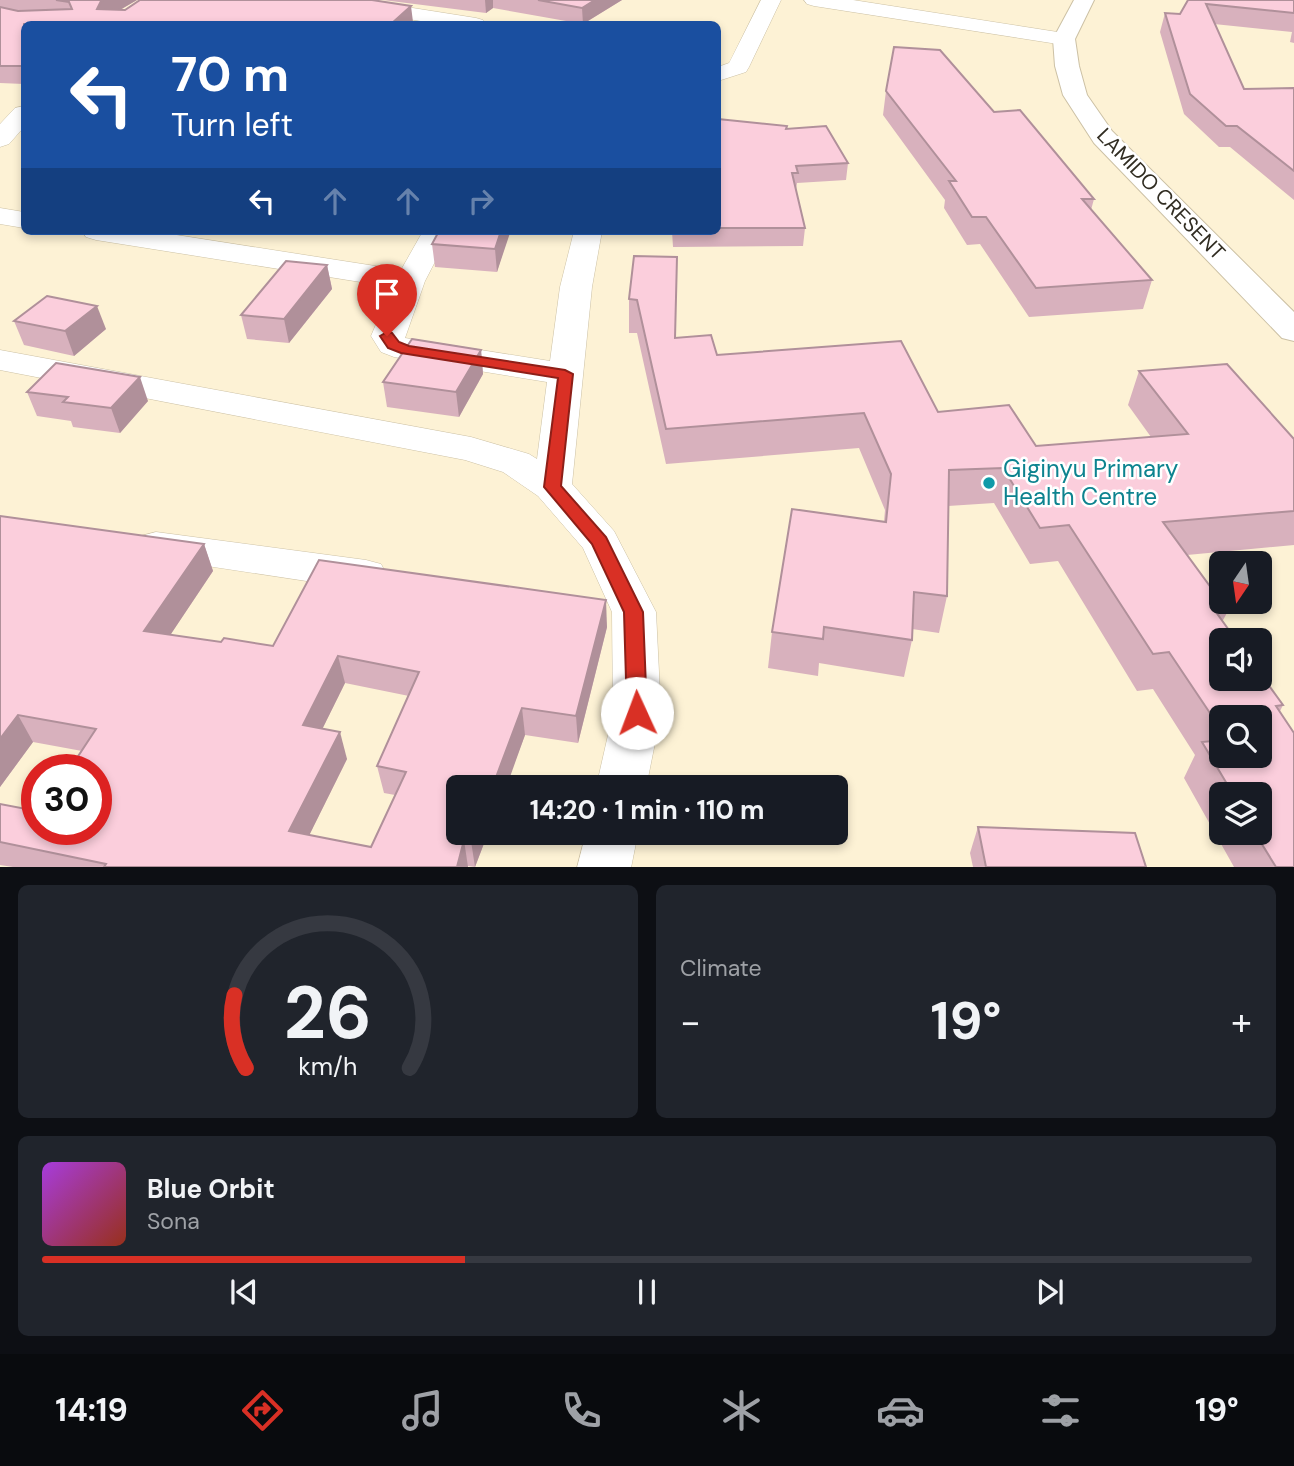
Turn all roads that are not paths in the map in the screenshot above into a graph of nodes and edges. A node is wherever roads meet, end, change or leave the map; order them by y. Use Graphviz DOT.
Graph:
graph roads {
  1 [pos="324,0"];
  2 [pos="771,0"];
  3 [pos="814,0"];
  4 [pos="1084,0"];
  5 [pos="457,21"];
  6 [pos="1064,39"];
  7 [pos="721,73"];
  8 [pos="0,216"];
  9 [pos="21,220"];
  10 [pos="121,235"];
  11 [pos="435,235"];
  12 [pos="587,235"];
  13 [pos="410,281"];
  14 [pos="1294,331"];
  15 [pos="0,360"];
  16 [pos="565,374"];
  17 [pos="552,487"];
  18 [pos="124,541"];
  19 [pos="400,579"];
  20 [pos="592,606"];
  21 [pos="634,612"];
  22 [pos="624,775"];
  23 [pos="609,845"];
  24 [pos="604,867"];
  1 -- 5 [label="street"];
  2 -- 7 [label="street"];
  3 -- 6 [label="street"];
  4 -- 6 [label="street"];
  6 -- 14 [label="street, LAMIDO CRESENT"];
  8 -- 9 [label="street"];
  10 -- 13 [label="street"];
  11 -- 13 [label="street"];
  12 -- 16 [label="street"];
  13 -- 16 [label="street"];
  15 -- 17 [label="street"];
  16 -- 17 [label="street"];
  17 -- 21 [label="street"];
  18 -- 19 [label="street"];
  20 -- 21 [label="street"];
  21 -- 22 [label="street"];
  23 -- 24 [label="street"];
}
